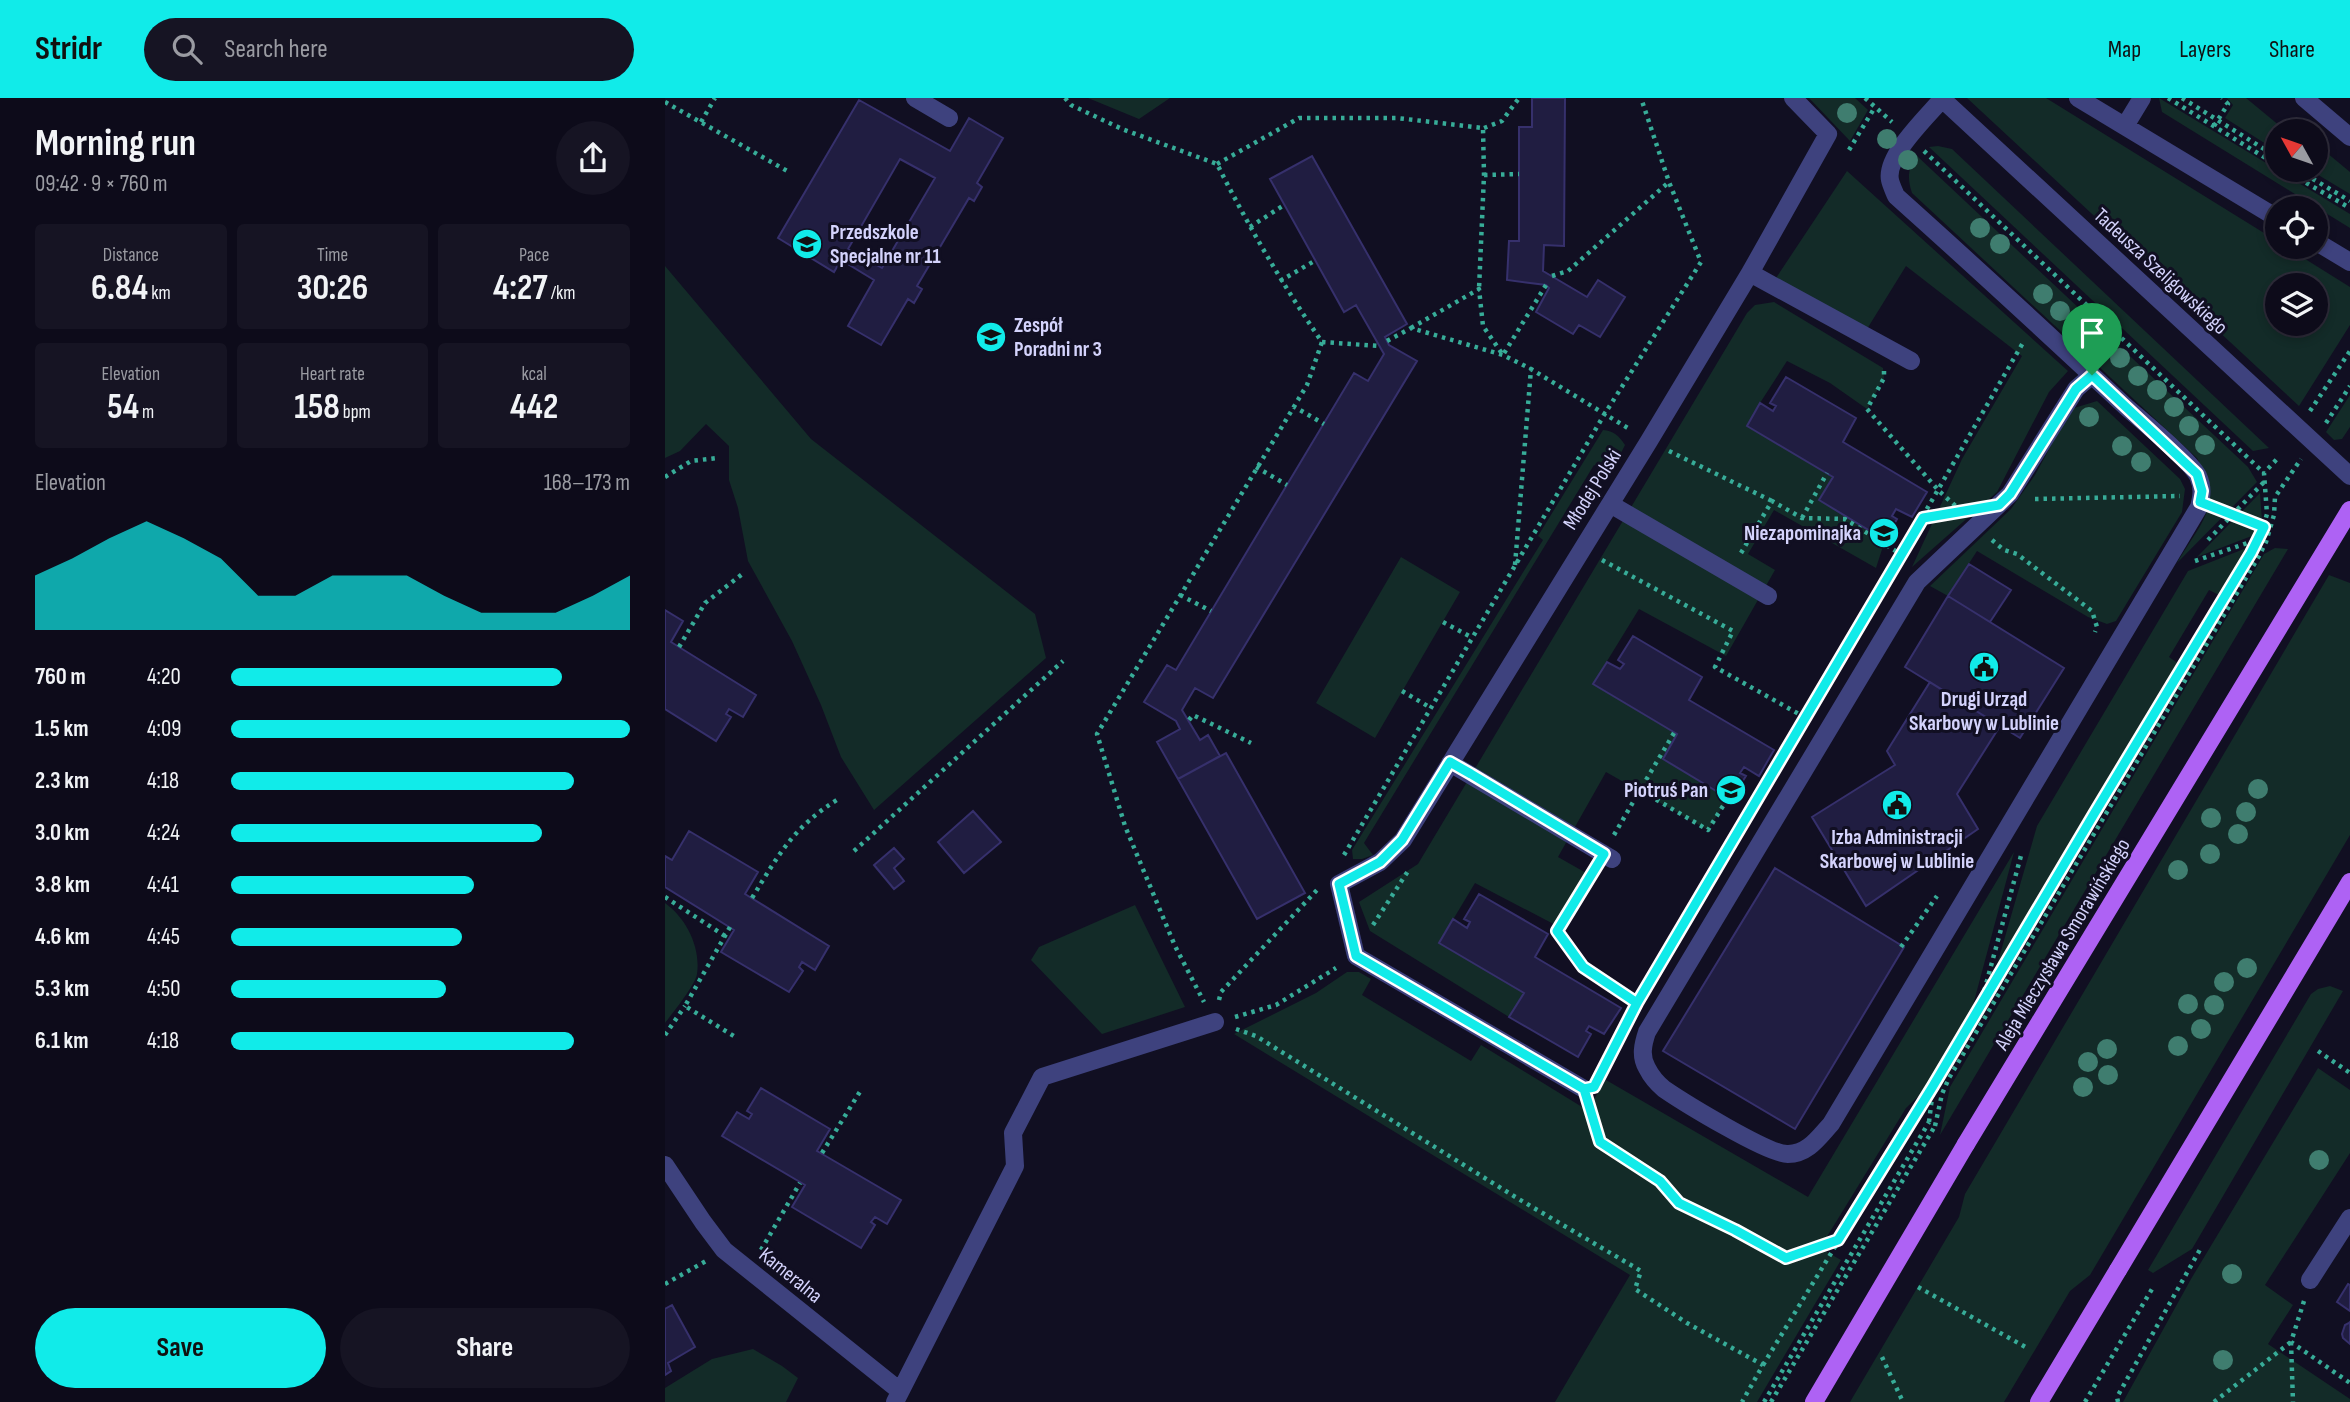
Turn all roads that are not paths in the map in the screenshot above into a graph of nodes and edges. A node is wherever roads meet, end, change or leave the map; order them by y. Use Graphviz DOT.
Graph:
graph roads {
  1 [pos="915,98"];
  2 [pos="1793,98"];
  3 [pos="1942,98"];
  4 [pos="2078,98"];
  5 [pos="2142,98"];
  6 [pos="2304,98"];
  7 [pos="949,118"];
  8 [pos="2125,126"];
  9 [pos="2350,137"];
  10 [pos="2265,211"];
  11 [pos="2328,249"];
  12 [pos="2350,262"];
  13 [pos="1750,273"];
  14 [pos="1911,361"];
  15 [pos="2092,375"];
  16 [pos="2350,476"];
  17 [pos="1610,504"];
  18 [pos="2350,510"];
  19 [pos="1768,596"];
  20 [pos="1450,762"];
  21 [pos="1608,856"];
  22 [pos="2350,882"];
  23 [pos="1215,1022"];
  24 [pos="1584,1089"];
  25 [pos="665,1165"];
  26 [pos="2350,1218"];
  27 [pos="2310,1280"];
  28 [pos="898,1396"];
  29 [pos="1814,1402"];
  30 [pos="2039,1402"];
  1 -- 7 [label="street"];
  2 -- 13 [label="street, Młodej Polski"];
  3 -- 15 [label="street"];
  3 -- 16 [label="street, Tadeusza Szeligowskiego"];
  4 -- 8 [label="street"];
  5 -- 8 [label="street"];
  6 -- 9 [label="street"];
  8 -- 10 [label="street"];
  11 -- 12 [label="street"];
  13 -- 14 [label="street"];
  13 -- 17 [label="street, Młodej Polski"];
  15 -- 15 [label="street"];
  17 -- 19 [label="street"];
  17 -- 20 [label="street, Młodej Polski"];
  18 -- 29 [label="main road, Aleja Mieczysława Smorawińskiego, bridge"];
  20 -- 21 [label="street"];
  20 -- 24 [label="street, Młodej Polski"];
  22 -- 30 [label="main road, bridge"];
  23 -- 28 [label="street"];
  25 -- 28 [label="street, Kameralna"];
  26 -- 27 [label="street"];
}
